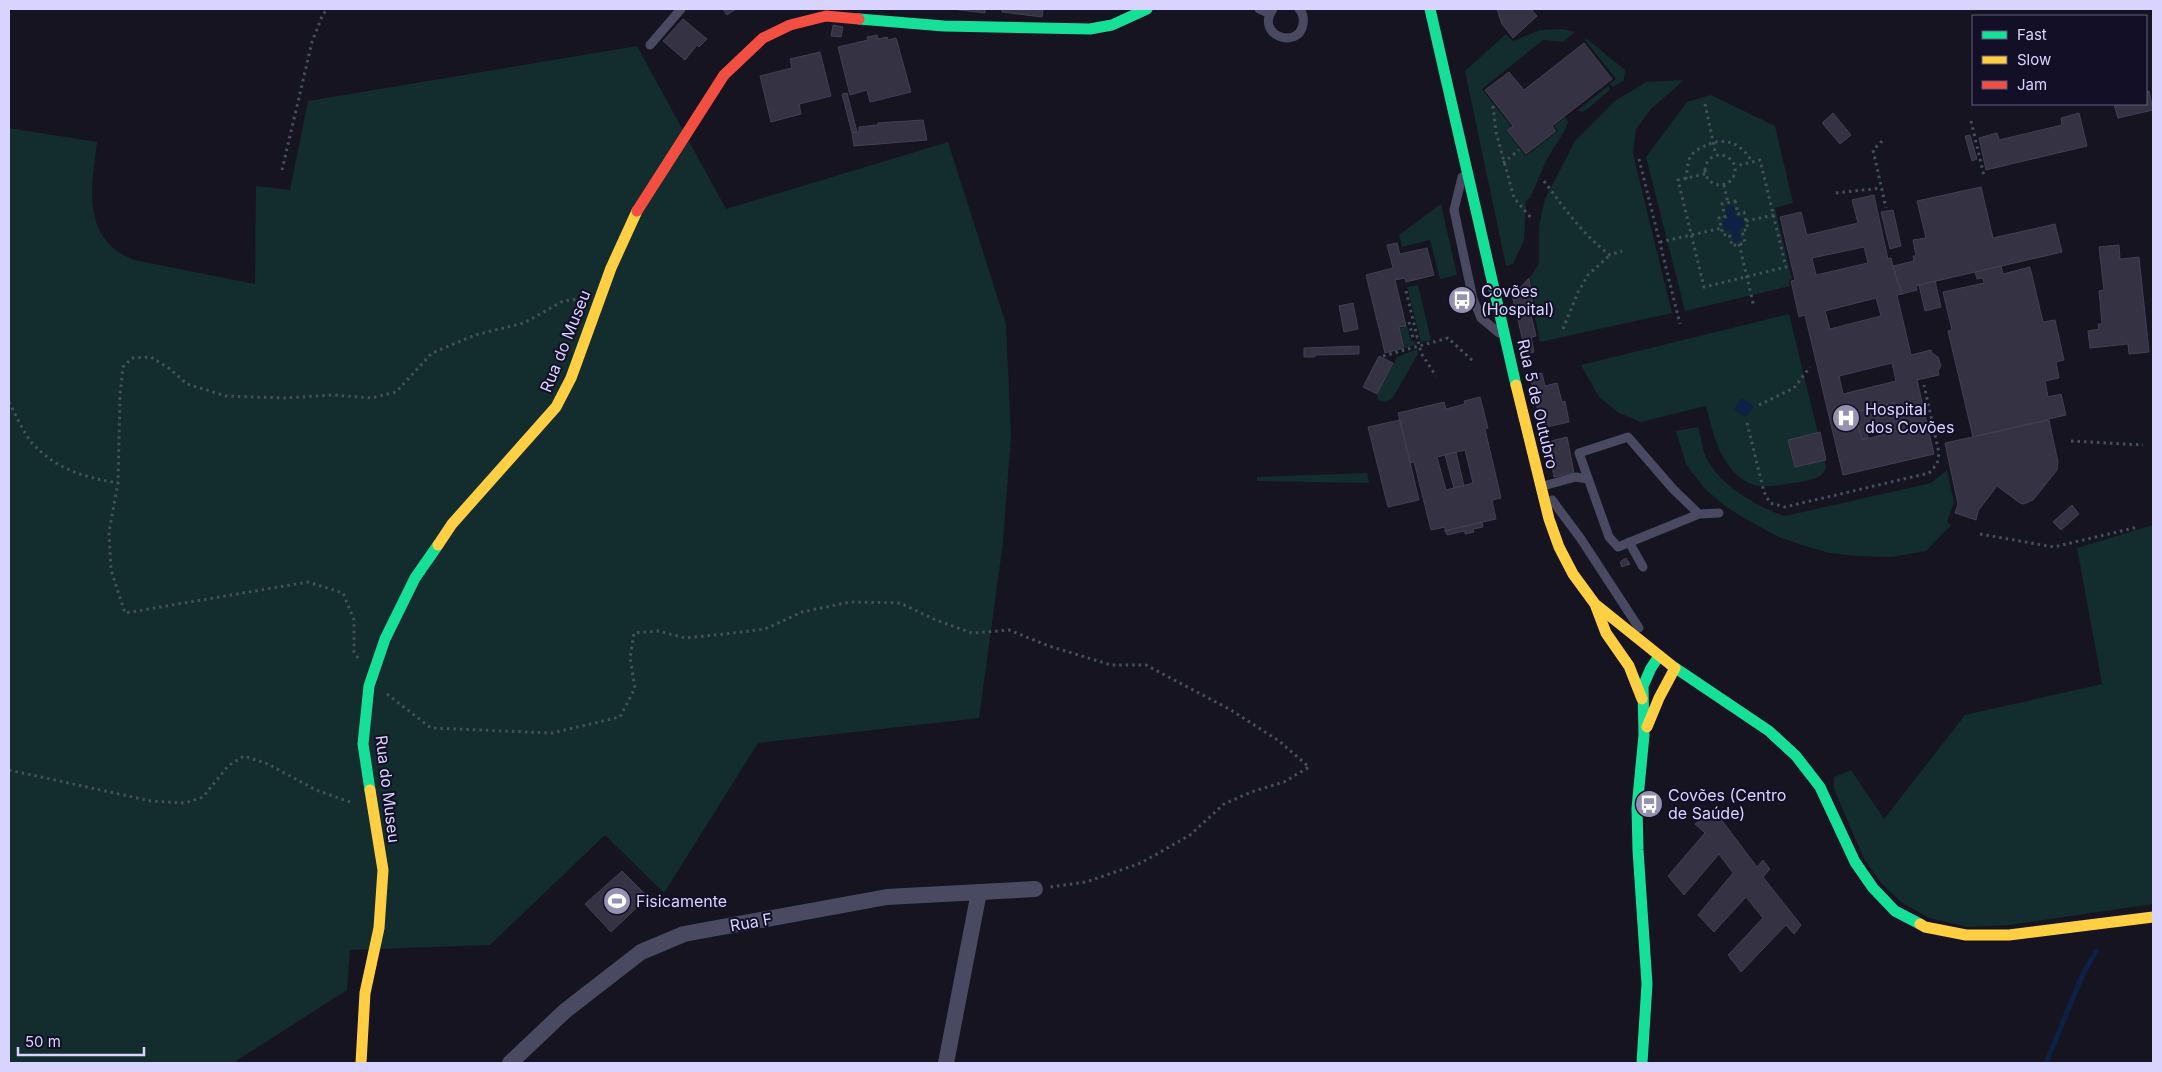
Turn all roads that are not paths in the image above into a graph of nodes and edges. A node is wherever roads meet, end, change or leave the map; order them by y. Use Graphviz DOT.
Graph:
graph roads {
  1 [pos="681,9"];
  2 [pos="1147,9"];
  3 [pos="1259,9"];
  4 [pos="1299,9"];
  5 [pos="1430,10"];
  6 [pos="1271,11"];
  7 [pos="827,12"];
  8 [pos="650,45"];
  9 [pos="1466,159"];
  10 [pos="1505,337"];
  11 [pos="1588,479"];
  12 [pos="1541,486"];
  13 [pos="1719,513"];
  14 [pos="1699,514"];
  15 [pos="1630,542"];
  16 [pos="1643,567"];
  17 [pos="1595,604"];
  18 [pos="1656,654"];
  19 [pos="1675,668"];
  20 [pos="1642,701"];
  21 [pos="1644,733"];
  22 [pos="1035,889"];
  23 [pos="979,892"];
  24 [pos="2153,917"];
  25 [pos="361,1063"];
  26 [pos="510,1063"];
  27 [pos="946,1063"];
  28 [pos="1642,1063"];
  1 -- 8 [label="lane"];
  2 -- 7 [label="street, Rua do Museu"];
  3 -- 6 [label="lane"];
  4 -- 6 [label="lane"];
  5 -- 9 [label="street, Rua 5 de Outubro"];
  7 -- 25 [label="street, Rua do Museu"];
  9 -- 10 [label="street, Rua 5 de Outubro"];
  9 -- 10 [label="lane"];
  10 -- 12 [label="street, Rua 5 de Outubro"];
  11 -- 12 [label="lane"];
  11 -- 14 [label="lane"];
  11 -- 15 [label="lane"];
  12 -- 17 [label="street, Rua 5 de Outubro"];
  12 -- 18 [label="lane"];
  13 -- 14 [label="lane"];
  14 -- 15 [label="lane"];
  15 -- 16 [label="lane"];
  17 -- 18 [label="street, Rua 5 de Outubro"];
  17 -- 20 [label="street"];
  18 -- 19 [label="street, Rua 5 de Outubro"];
  18 -- 20 [label="street"];
  19 -- 21 [label="street"];
  19 -- 24 [label="street, Rua 5 de Outubro"];
  20 -- 21 [label="street"];
  21 -- 28 [label="street"];
  22 -- 23 [label="street, Rua F"];
  23 -- 26 [label="street, Rua F"];
  23 -- 27 [label="street"];
}
